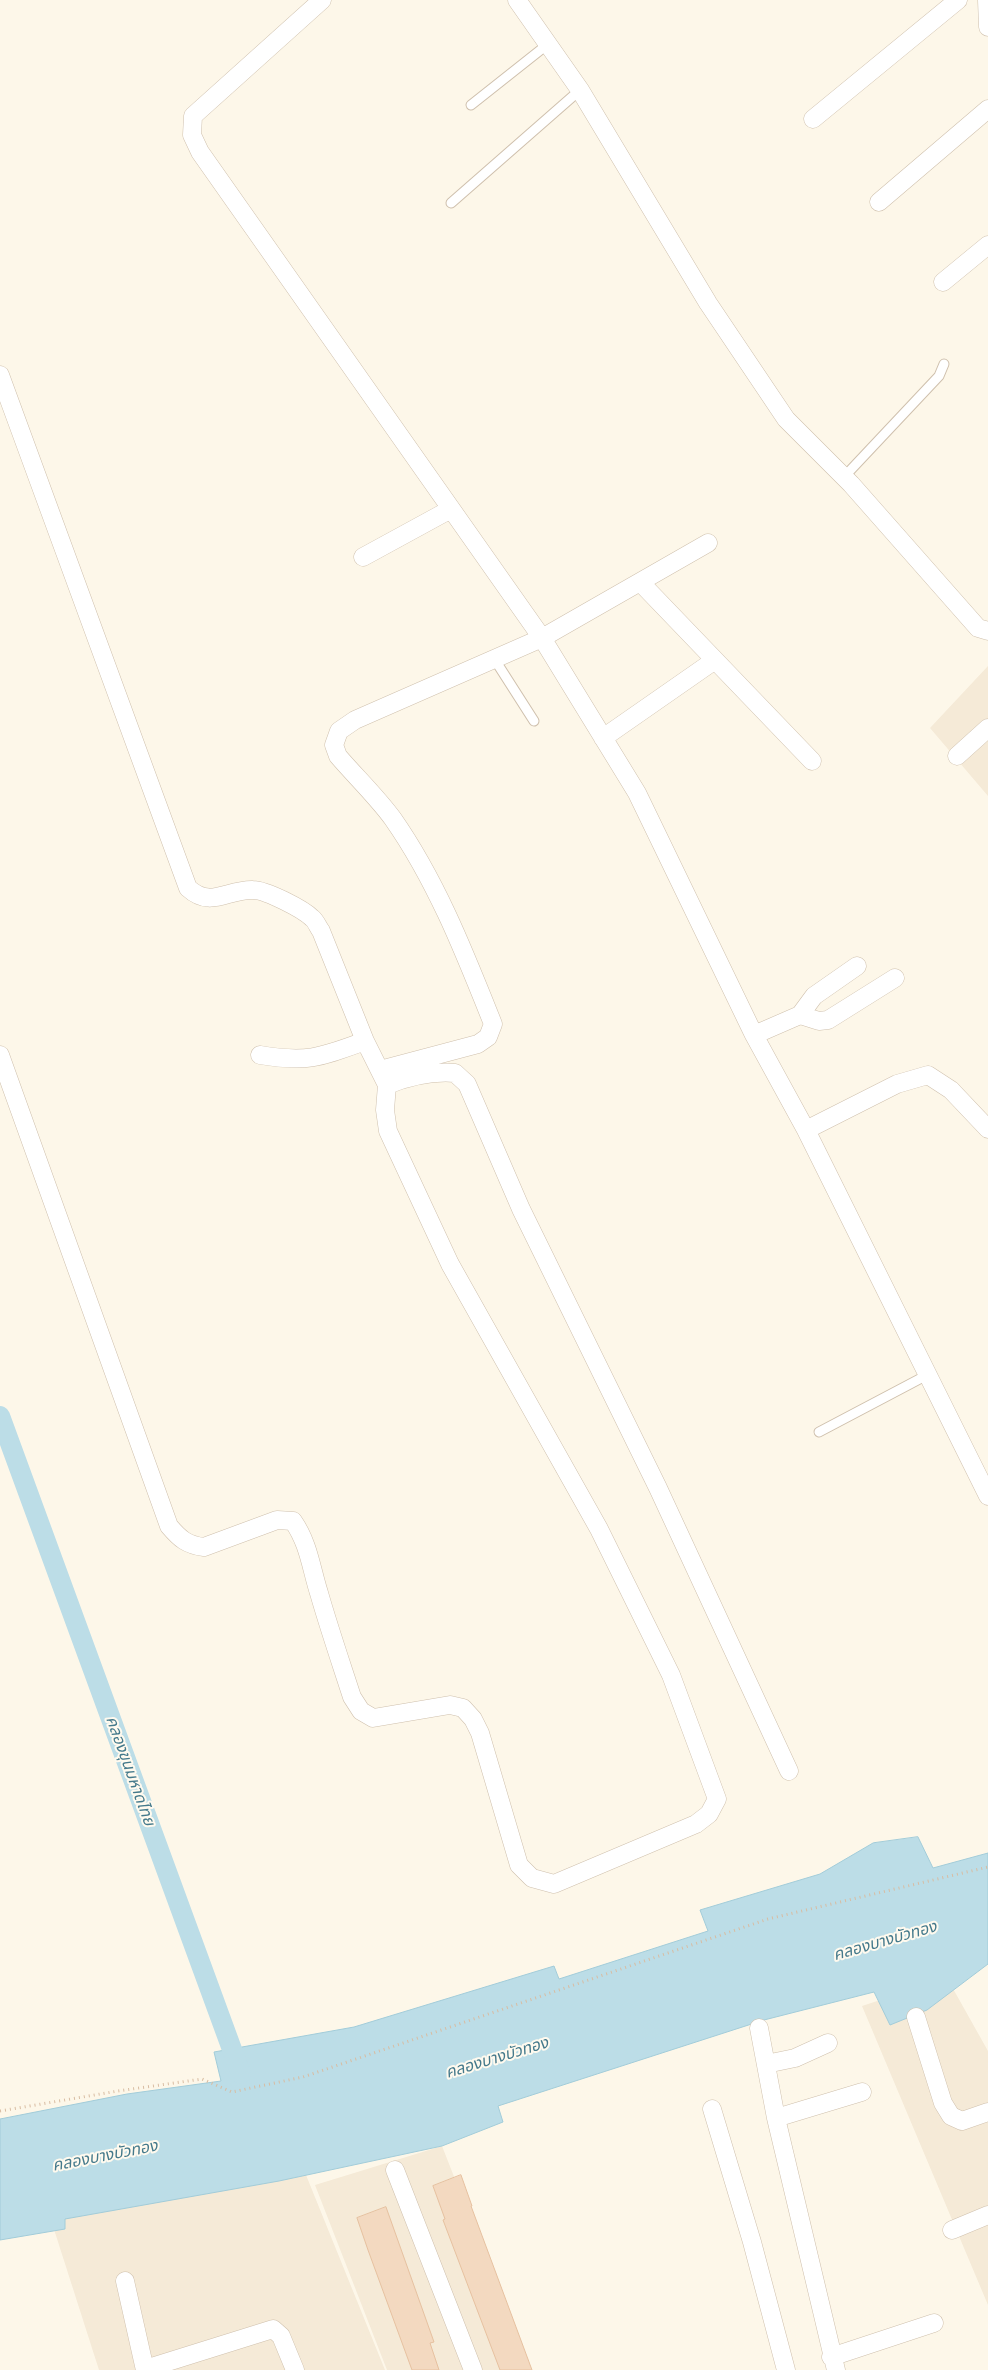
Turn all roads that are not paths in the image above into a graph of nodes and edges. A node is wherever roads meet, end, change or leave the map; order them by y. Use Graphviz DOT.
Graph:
graph roads {
  1 [pos="322,0"];
  2 [pos="517,0"];
  3 [pos="958,0"];
  4 [pos="987,0"];
  5 [pos="988,27"];
  6 [pos="548,44"];
  7 [pos="580,90"];
  8 [pos="471,105"];
  9 [pos="988,109"];
  10 [pos="813,119"];
  11 [pos="879,202"];
  12 [pos="451,203"];
  13 [pos="988,245"];
  14 [pos="943,282"];
  15 [pos="944,364"];
  16 [pos="0,375"];
  17 [pos="844,477"];
  18 [pos="451,509"];
  19 [pos="708,543"];
  20 [pos="363,557"];
  21 [pos="641,583"];
  22 [pos="988,631"];
  23 [pos="542,638"];
  24 [pos="495,660"];
  25 [pos="714,660"];
  26 [pos="534,721"];
  27 [pos="988,728"];
  28 [pos="603,738"];
  29 [pos="957,756"];
  30 [pos="812,761"];
  31 [pos="857,966"];
  32 [pos="896,978"];
  33 [pos="800,1015"];
  34 [pos="754,1035"];
  35 [pos="365,1041"];
  36 [pos="0,1055"];
  37 [pos="260,1055"];
  38 [pos="384,1078"];
  39 [pos="988,1129"];
  40 [pos="806,1130"];
  41 [pos="929,1374"];
  42 [pos="819,1432"];
  43 [pos="988,1496"];
  44 [pos="789,1771"];
  45 [pos="916,2017"];
  46 [pos="759,2028"];
  47 [pos="828,2043"];
  48 [pos="766,2064"];
  49 [pos="862,2092"];
  50 [pos="712,2109"];
  51 [pos="988,2112"];
  52 [pos="776,2118"];
  53 [pos="395,2170"];
  54 [pos="988,2215"];
  55 [pos="952,2230"];
  56 [pos="125,2281"];
  57 [pos="934,2323"];
  58 [pos="834,2364"];
  59 [pos="145,2370"];
  60 [pos="295,2370"];
  61 [pos="473,2370"];
  62 [pos="786,2370"];
  1 -- 18 [label="street"];
  2 -- 6 [label="street"];
  3 -- 10 [label="street"];
  4 -- 5 [label="street"];
  6 -- 7 [label="street"];
  6 -- 8 [label="lane"];
  7 -- 12 [label="lane"];
  7 -- 17 [label="street"];
  9 -- 11 [label="street"];
  13 -- 14 [label="street"];
  15 -- 17 [label="lane"];
  16 -- 35 [label="street"];
  17 -- 22 [label="street"];
  18 -- 20 [label="street"];
  18 -- 23 [label="street"];
  19 -- 21 [label="street"];
  21 -- 23 [label="street"];
  21 -- 25 [label="street"];
  23 -- 24 [label="street"];
  23 -- 28 [label="street"];
  24 -- 26 [label="lane"];
  24 -- 38 [label="street"];
  25 -- 28 [label="street"];
  25 -- 30 [label="street"];
  27 -- 29 [label="street"];
  28 -- 34 [label="street"];
  31 -- 33 [label="street"];
  32 -- 33 [label="street"];
  33 -- 34 [label="street"];
  34 -- 40 [label="street"];
  35 -- 37 [label="street"];
  35 -- 38 [label="street"];
  36 -- 38 [label="street"];
  38 -- 44 [label="street"];
  39 -- 40 [label="street"];
  40 -- 41 [label="street"];
  41 -- 42 [label="lane"];
  41 -- 43 [label="street"];
  45 -- 51 [label="street"];
  46 -- 48 [label="street"];
  47 -- 48 [label="street"];
  48 -- 52 [label="street"];
  49 -- 52 [label="street"];
  50 -- 62 [label="street"];
  52 -- 58 [label="street"];
  53 -- 61 [label="street"];
  54 -- 55 [label="street"];
  56 -- 59 [label="street"];
  57 -- 58 [label="street"];
  59 -- 60 [label="street"];
}
